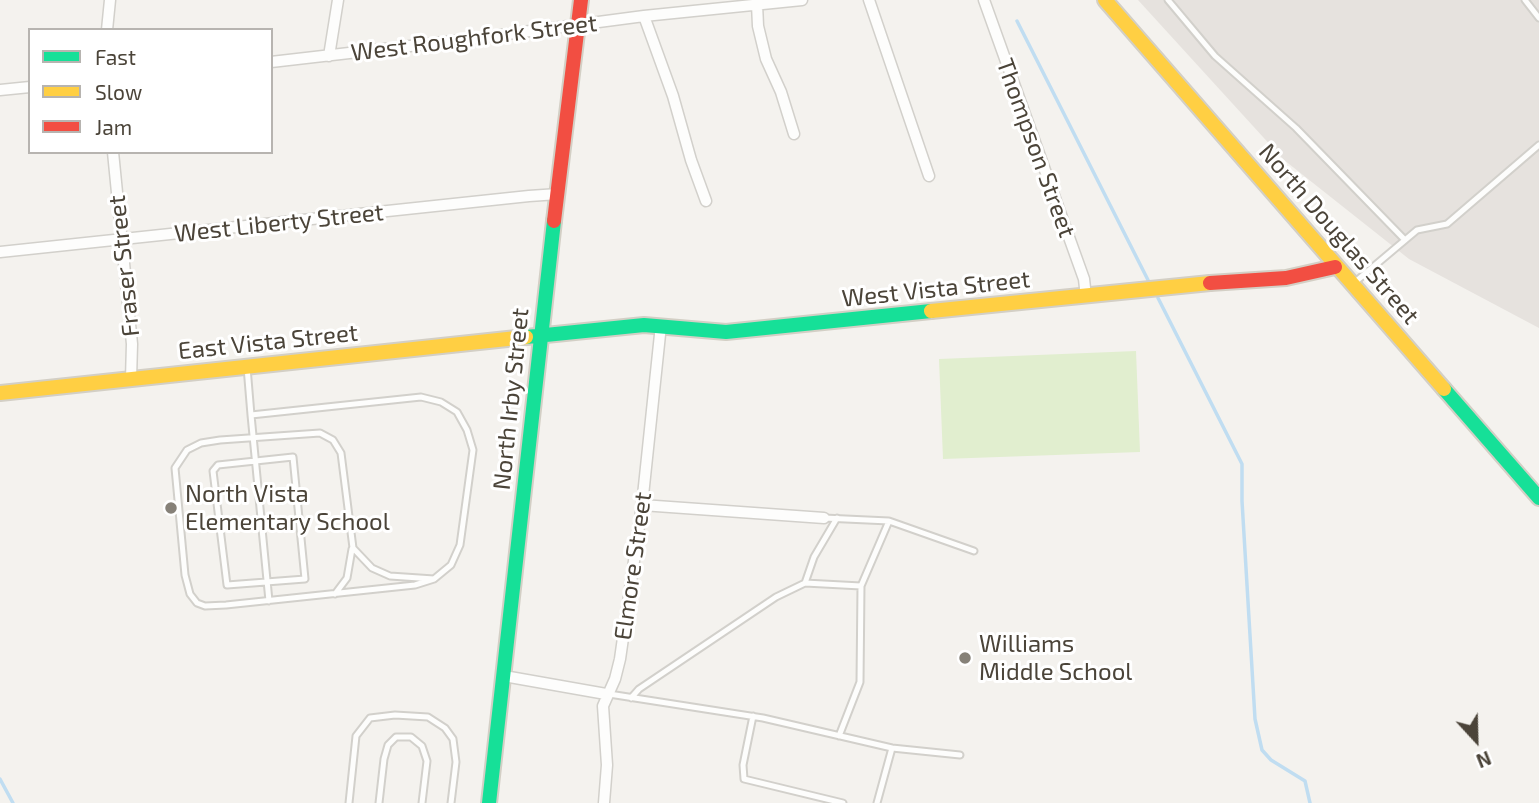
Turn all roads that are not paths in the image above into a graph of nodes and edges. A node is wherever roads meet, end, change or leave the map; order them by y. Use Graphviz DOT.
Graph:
graph roads {
  1 [pos="110,0"];
  2 [pos="338,0"];
  3 [pos="581,0"];
  4 [pos="796,0"];
  5 [pos="802,0"];
  6 [pos="869,0"];
  7 [pos="984,0"];
  8 [pos="1105,0"];
  9 [pos="1168,0"];
  10 [pos="1525,0"];
  11 [pos="757,4"];
  12 [pos="644,16"];
  13 [pos="1539,18"];
  14 [pos="579,25"];
  15 [pos="107,28"];
  16 [pos="329,56"];
  17 [pos="273,62"];
  18 [pos="28,87"];
  19 [pos="0,90"];
  20 [pos="794,134"];
  21 [pos="1539,145"];
  22 [pos="113,154"];
  23 [pos="929,176"];
  24 [pos="558,194"];
  25 [pos="706,201"];
  26 [pos="121,239"];
  27 [pos="1405,240"];
  28 [pos="0,252"];
  29 [pos="1335,267"];
  30 [pos="1351,285"];
  31 [pos="1086,297"];
  32 [pos="661,325"];
  33 [pos="540,335"];
  34 [pos="247,367"];
  35 [pos="131,379"];
  36 [pos="0,393"];
  37 [pos="251,415"];
  38 [pos="251,438"];
  39 [pos="254,460"];
  40 [pos="1539,498"];
  41 [pos="642,505"];
  42 [pos="824,517"];
  43 [pos="838,518"];
  44 [pos="889,521"];
  45 [pos="353,548"];
  46 [pos="974,551"];
  47 [pos="434,579"];
  48 [pos="267,583"];
  49 [pos="805,583"];
  50 [pos="862,586"];
  51 [pos="335,594"];
  52 [pos="269,601"];
  53 [pos="503,676"];
  54 [pos="606,694"];
  55 [pos="631,698"];
  56 [pos="753,716"];
  57 [pos="839,736"];
  58 [pos="892,748"];
  59 [pos="960,755"];
  60 [pos="349,803"];
  61 [pos="379,803"];
  62 [pos="422,803"];
  63 [pos="451,803"];
  64 [pos="489,803"];
  65 [pos="604,803"];
  66 [pos="843,803"];
  67 [pos="877,803"];
  1 -- 15 [label="street"];
  2 -- 16 [label="street"];
  3 -- 14 [label="street, North Irby Street"];
  4 -- 5 [label="street, West Roughfork Street"];
  4 -- 11 [label="street, West Roughfork Street"];
  6 -- 23 [label="street"];
  7 -- 31 [label="street, Thompson Street"];
  8 -- 29 [label="street, North Douglas Street"];
  9 -- 27 [label="lane"];
  10 -- 13 [label="lane"];
  11 -- 12 [label="street, West Roughfork Street"];
  11 -- 20 [label="street"];
  12 -- 14 [label="street, West Roughfork Street"];
  12 -- 25 [label="street"];
  14 -- 16 [label="street, West Roughfork Street"];
  14 -- 24 [label="street, North Irby Street"];
  16 -- 17 [label="street, West Roughfork Street"];
  18 -- 19 [label="street"];
  21 -- 27 [label="lane"];
  22 -- 26 [label="street, Fraser Street"];
  24 -- 26 [label="street, West Liberty Street"];
  24 -- 33 [label="street, North Irby Street"];
  26 -- 28 [label="street, West Liberty Street"];
  26 -- 35 [label="street, Fraser Street"];
  27 -- 30 [label="lane"];
  29 -- 30 [label="street, North Douglas Street"];
  29 -- 31 [label="street, West Vista Street"];
  30 -- 40 [label="street, North Douglas Street"];
  31 -- 32 [label="street, West Vista Street"];
  32 -- 33 [label="street, West Vista Street"];
  32 -- 41 [label="street, Elmore Street"];
  33 -- 34 [label="street, East Vista Street"];
  33 -- 53 [label="street, North Irby Street"];
  34 -- 35 [label="street, East Vista Street"];
  34 -- 37 [label="lane"];
  35 -- 36 [label="street, East Vista Street"];
  37 -- 38 [label="lane"];
  37 -- 47 [label="lane"];
  38 -- 39 [label="lane"];
  38 -- 45 [label="lane"];
  38 -- 52 [label="lane"];
  39 -- 48 [label="lane"];
  39 -- 48 [label="lane"];
  39 -- 48 [label="lane"];
  41 -- 42 [label="street"];
  41 -- 54 [label="street, Elmore Street"];
  42 -- 43 [label="lane"];
  43 -- 44 [label="lane"];
  43 -- 49 [label="lane"];
  44 -- 46 [label="lane"];
  44 -- 50 [label="lane"];
  45 -- 47 [label="lane"];
  45 -- 51 [label="lane"];
  47 -- 51 [label="lane"];
  48 -- 52 [label="lane"];
  49 -- 50 [label="lane"];
  49 -- 55 [label="lane"];
  50 -- 57 [label="lane"];
  51 -- 52 [label="lane"];
  53 -- 54 [label="street"];
  53 -- 64 [label="street, North Irby Street"];
  54 -- 55 [label="lane"];
  54 -- 65 [label="street, Elmore Street"];
  55 -- 56 [label="lane"];
  56 -- 57 [label="lane"];
  56 -- 66 [label="lane"];
  57 -- 58 [label="lane"];
  58 -- 59 [label="lane"];
  58 -- 67 [label="lane"];
  60 -- 63 [label="lane"];
  61 -- 62 [label="lane"];
}
